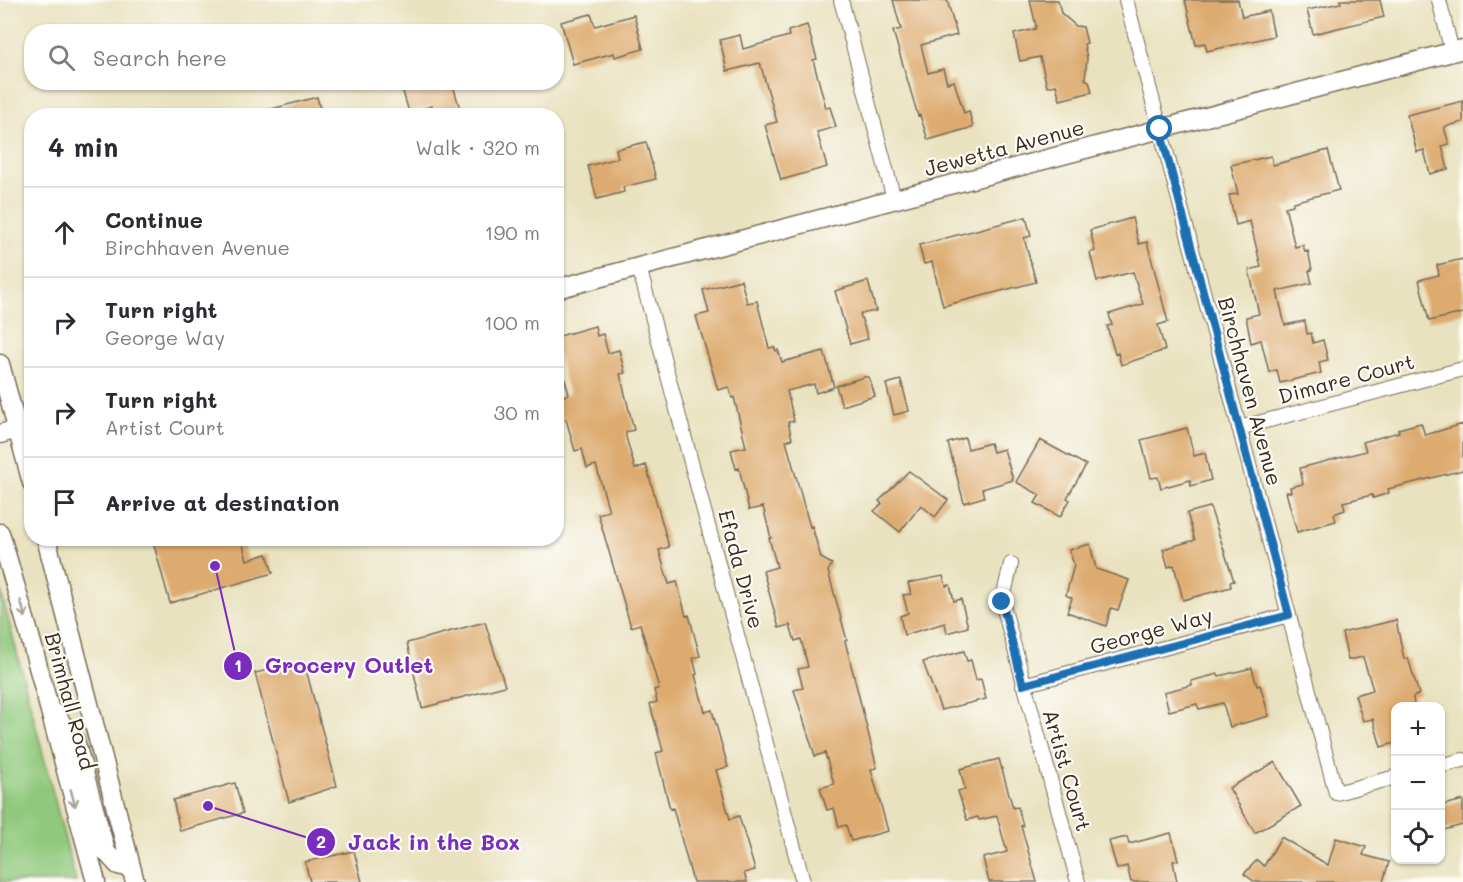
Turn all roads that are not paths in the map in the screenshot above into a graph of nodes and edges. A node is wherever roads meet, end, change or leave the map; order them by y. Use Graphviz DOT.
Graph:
graph roads {
  1 [pos="841,0"];
  2 [pos="1126,0"];
  3 [pos="1438,0"];
  4 [pos="1458,50"];
  5 [pos="1160,129"];
  6 [pos="894,199"];
  7 [pos="639,267"];
  8 [pos="564,287"];
  9 [pos="0,364"];
  10 [pos="1463,369"];
  11 [pos="1239,428"];
  12 [pos="16,429"];
  13 [pos="24,456"];
  14 [pos="0,533"];
  15 [pos="48,546"];
  16 [pos="1011,564"];
  17 [pos="1289,615"];
  18 [pos="1023,685"];
  19 [pos="49,707"];
  20 [pos="1463,760"];
  21 [pos="1445,765"];
  22 [pos="1391,778"];
  23 [pos="133,875"];
  24 [pos="96,882"];
  25 [pos="803,882"];
  26 [pos="1078,882"];
  1 -- 6 [label="street"];
  2 -- 5 [label="street, Birchhaven Avenue"];
  3 -- 4 [label="street"];
  4 -- 5 [label="street, Jewetta Avenue"];
  5 -- 6 [label="street, Jewetta Avenue"];
  5 -- 11 [label="street, Birchhaven Avenue"];
  6 -- 7 [label="street, Jewetta Avenue"];
  7 -- 8 [label="street, Jewetta Avenue"];
  7 -- 25 [label="street, Efada Drive"];
  9 -- 12 [label="street"];
  10 -- 11 [label="street, Dimare Court"];
  11 -- 17 [label="street, Birchhaven Avenue"];
  12 -- 13 [label="street"];
  14 -- 19 [label="street, Brimhall Road, one-way"];
  15 -- 23 [label="street, Brimhall Road"];
  16 -- 18 [label="street, Artist Court"];
  17 -- 18 [label="street, George Way"];
  17 -- 22 [label="street, Birchhaven Avenue"];
  18 -- 26 [label="street, Artist Court"];
  19 -- 23 [label="street"];
  19 -- 24 [label="street, Brimhall Road, one-way"];
  20 -- 21 [label="street"];
}
